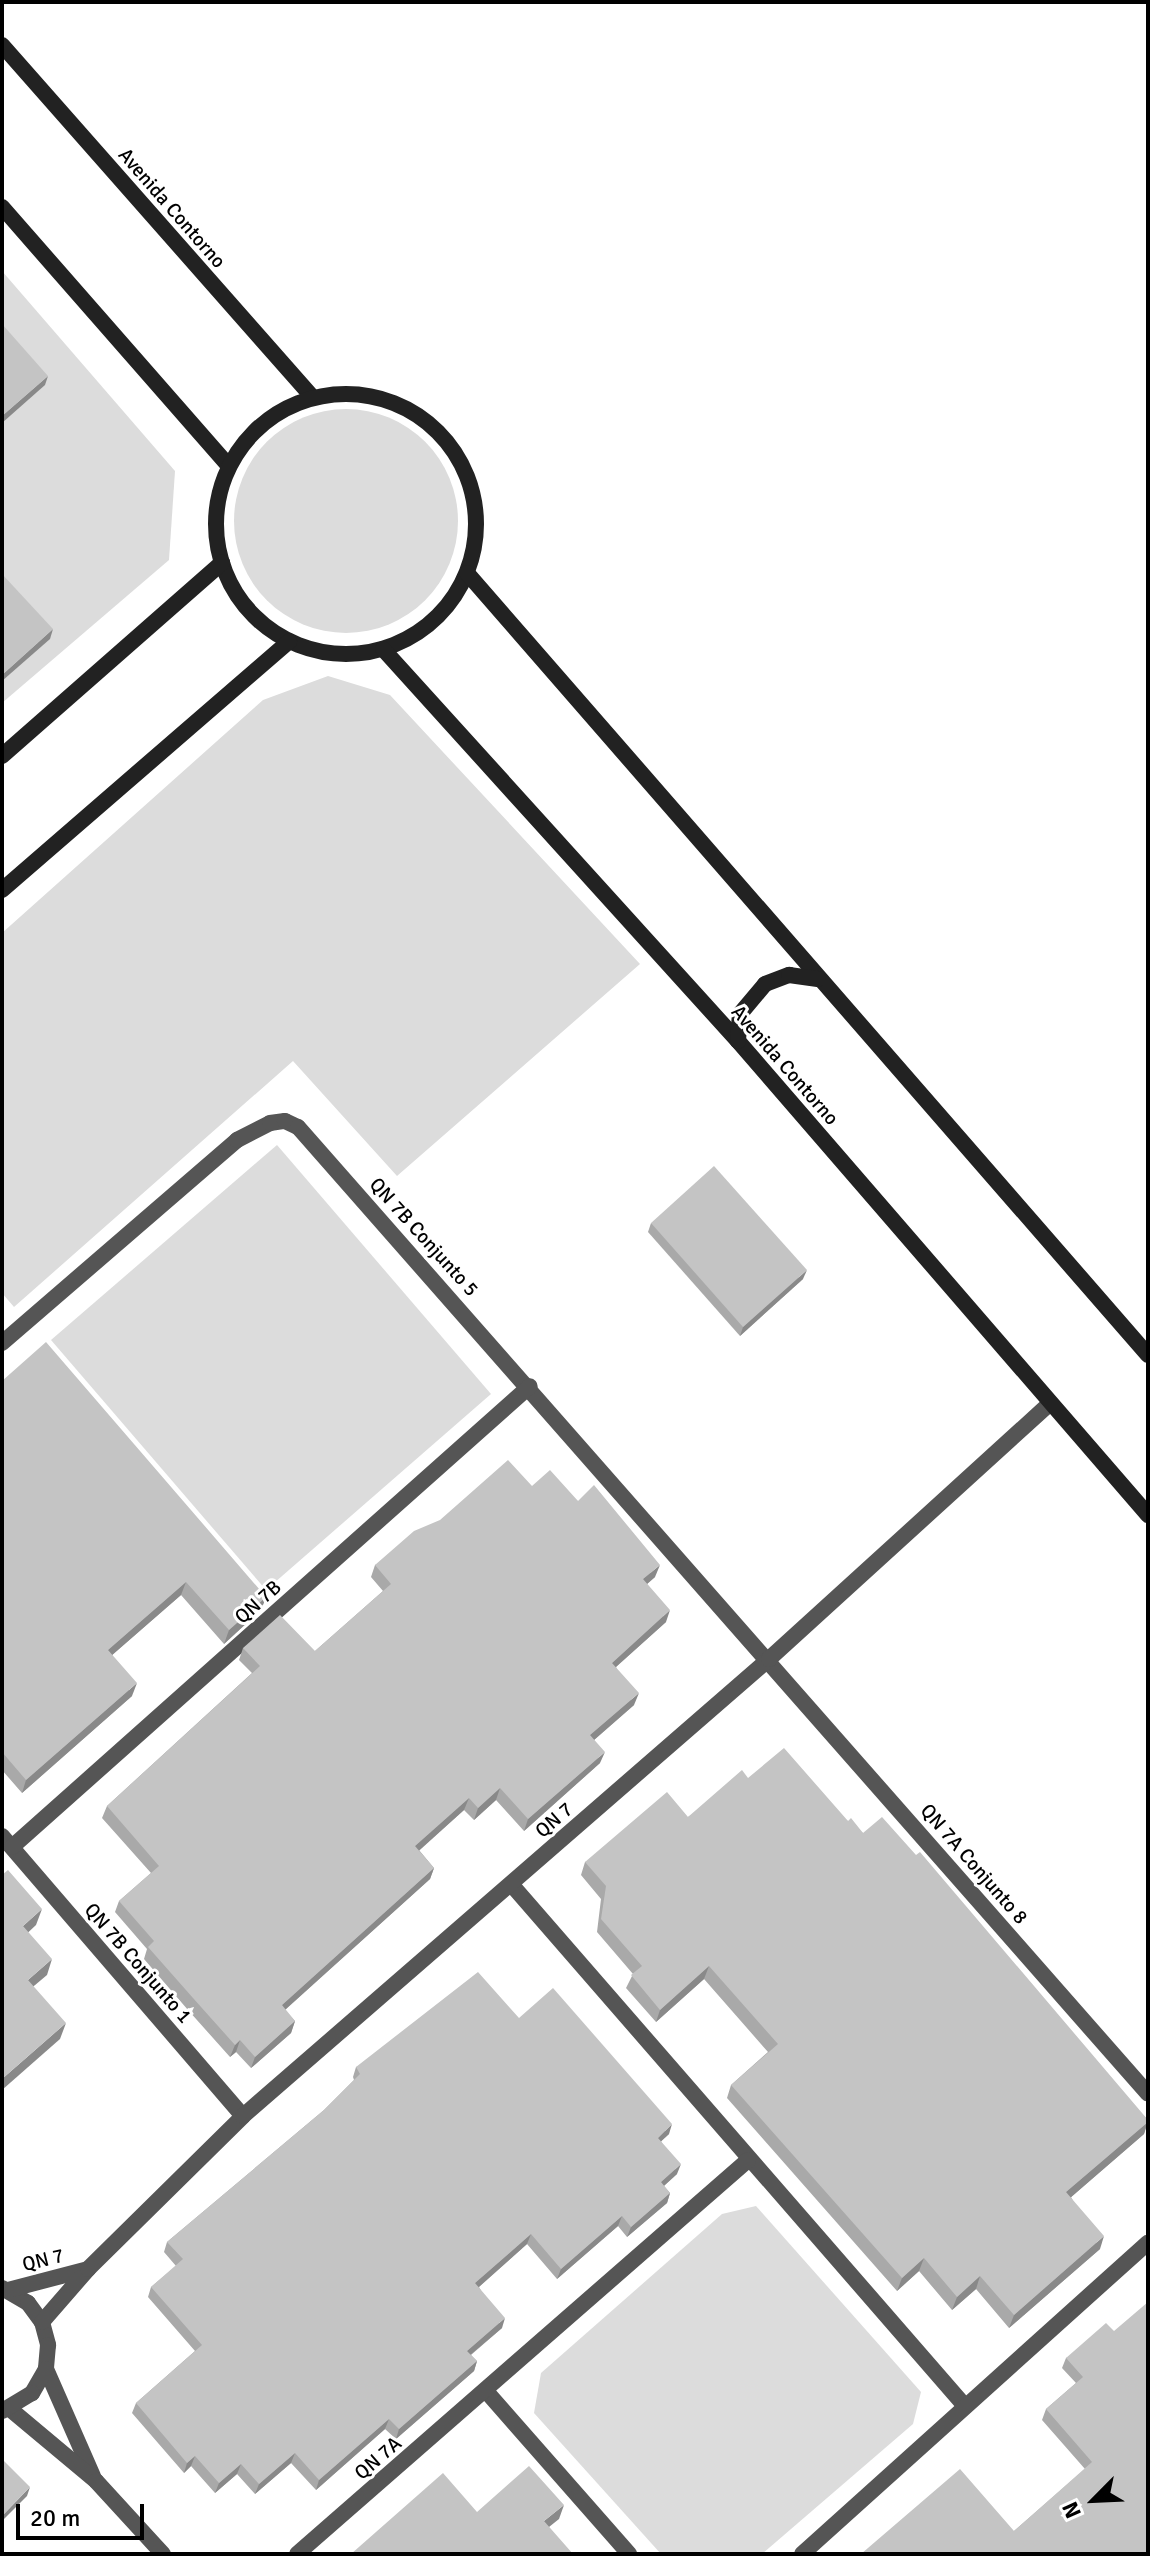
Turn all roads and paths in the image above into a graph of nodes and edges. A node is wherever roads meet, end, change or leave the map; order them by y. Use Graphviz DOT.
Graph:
graph roads {
  1 [pos="2,45"];
  2 [pos="2,207"];
  3 [pos="312,397"];
  4 [pos="229,466"];
  5 [pos="222,563"];
  6 [pos="467,573"];
  7 [pos="289,641"];
  8 [pos="383,649"];
  9 [pos="2,756"];
  10 [pos="2,890"];
  11 [pos="818,979"];
  12 [pos="738,1041"];
  13 [pos="2,1343"];
  14 [pos="1148,1355"];
  15 [pos="530,1386"];
  16 [pos="1050,1403"];
  17 [pos="1148,1515"];
  18 [pos="769,1659"];
  19 [pos="7,1842"];
  20 [pos="511,1884"];
  21 [pos="1148,2094"];
  22 [pos="243,2116"];
  23 [pos="748,2160"];
  24 [pos="1148,2243"];
  25 [pos="88,2269"];
  26 [pos="5,2289"];
  27 [pos="42,2322"];
  28 [pos="46,2369"];
  29 [pos="486,2391"];
  30 [pos="965,2406"];
  31 [pos="6,2410"];
  32 [pos="96,2481"];
  33 [pos="163,2554"];
  34 [pos="297,2554"];
  35 [pos="629,2554"];
  36 [pos="802,2554"];
  1 -- 3 [label="main road, Avenida Contorno"];
  2 -- 4 [label="main road"];
  3 -- 4 [label="main road"];
  3 -- 6 [label="main road"];
  4 -- 5 [label="main road"];
  5 -- 7 [label="main road"];
  5 -- 9 [label="main road"];
  6 -- 8 [label="main road"];
  6 -- 11 [label="main road"];
  7 -- 8 [label="main road"];
  7 -- 10 [label="main road"];
  8 -- 12 [label="main road, Avenida Contorno"];
  11 -- 12 [label="main road"];
  11 -- 14 [label="main road"];
  12 -- 16 [label="main road, Avenida Contorno"];
  13 -- 15 [label="street, QN 7B Conjunto 5"];
  15 -- 18 [label="street, QN 7B Conjunto 5"];
  15 -- 19 [label="street, QN 7B"];
  16 -- 17 [label="main road, Avenida Contorno"];
  16 -- 18 [label="street, QN 7"];
  18 -- 20 [label="street, QN 7"];
  18 -- 21 [label="street, QN 7A Conjunto 8"];
  19 -- 22 [label="street, QN 7B Conjunto 1"];
  20 -- 22 [label="street, QN 7"];
  20 -- 23 [label="street"];
  22 -- 25 [label="street, QN 7"];
  23 -- 29 [label="street, QN 7A"];
  23 -- 30 [label="street"];
  24 -- 30 [label="street"];
  25 -- 26 [label="street, QN 7"];
  25 -- 27 [label="street, QN 7"];
  26 -- 27 [label="street"];
  27 -- 28 [label="street"];
  28 -- 31 [label="street"];
  28 -- 32 [label="street"];
  29 -- 34 [label="street, QN 7A"];
  29 -- 35 [label="street"];
  30 -- 36 [label="street"];
  31 -- 32 [label="street"];
  32 -- 33 [label="street"];
}
